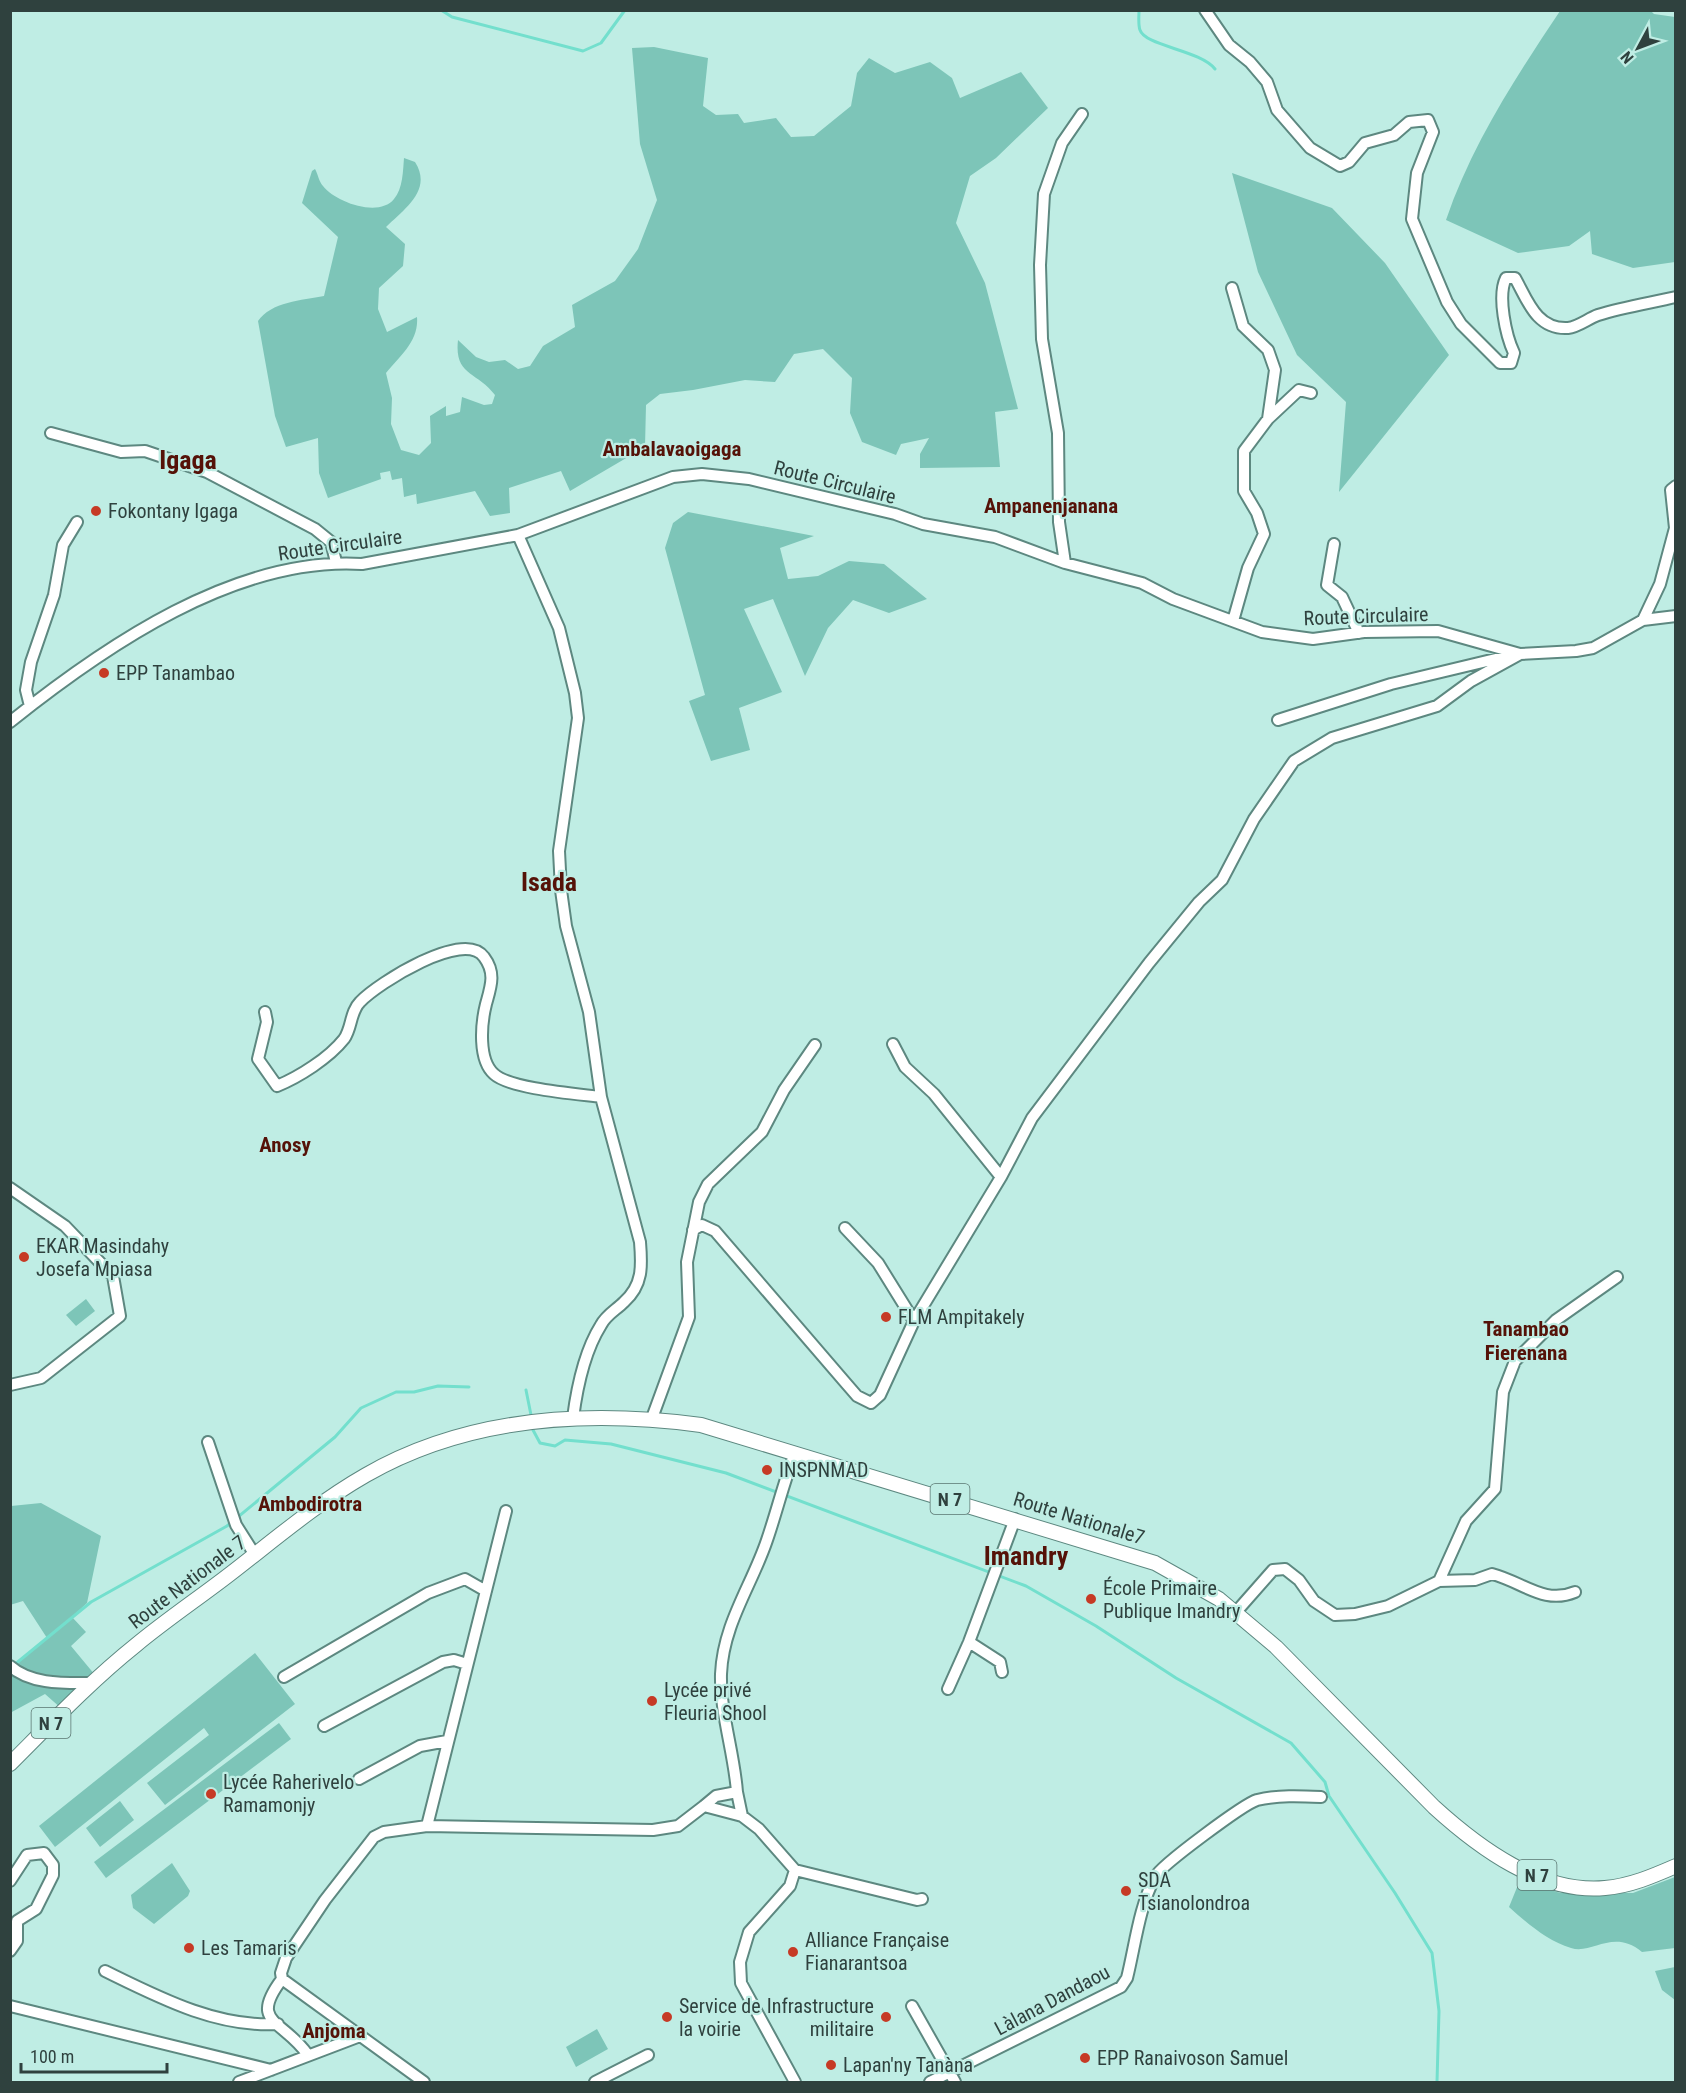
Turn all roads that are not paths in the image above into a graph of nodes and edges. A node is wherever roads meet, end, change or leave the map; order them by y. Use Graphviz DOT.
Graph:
graph roads {
  1 [pos="1205,10"];
  2 [pos="1082,114"];
  3 [pos="1232,288"];
  4 [pos="1676,297"];
  5 [pos="1311,393"];
  6 [pos="1268,419"];
  7 [pos="51,433"];
  8 [pos="1676,486"];
  9 [pos="77,522"];
  10 [pos="518,535"];
  11 [pos="1334,544"];
  12 [pos="336,562"];
  13 [pos="1065,563"];
  14 [pos="1676,616"];
  15 [pos="1642,620"];
  16 [pos="1233,621"];
  17 [pos="1359,633"];
  18 [pos="1520,654"];
  19 [pos="30,706"];
  20 [pos="1278,720"];
  21 [pos="10,722"];
  22 [pos="265,1012"];
  23 [pos="893,1044"];
  24 [pos="815,1046"];
  25 [pos="601,1097"];
  26 [pos="1001,1177"];
  27 [pos="10,1188"];
  28 [pos="845,1228"];
  29 [pos="693,1230"];
  30 [pos="1617,1277"];
  31 [pos="914,1321"];
  32 [pos="10,1385"];
  33 [pos="573,1418"];
  34 [pos="652,1418"];
  35 [pos="208,1442"];
  36 [pos="795,1453"];
  37 [pos="506,1511"];
  38 [pos="1014,1519"];
  39 [pos="255,1555"];
  40 [pos="1438,1581"];
  41 [pos="486,1592"];
  42 [pos="1575,1592"];
  43 [pos="1236,1612"];
  44 [pos="969,1642"];
  45 [pos="467,1664"];
  46 [pos="14,1669"];
  47 [pos="1002,1672"];
  48 [pos="284,1677"];
  49 [pos="92,1683"];
  50 [pos="948,1689"];
  51 [pos="324,1726"];
  52 [pos="447,1741"];
  53 [pos="10,1764"];
  54 [pos="359,1779"];
  55 [pos="737,1792"];
  56 [pos="1321,1797"];
  57 [pos="704,1806"];
  58 [pos="741,1816"];
  59 [pos="427,1826"];
  60 [pos="1676,1866"];
  61 [pos="795,1870"];
  62 [pos="10,1881"];
  63 [pos="922,1899"];
  64 [pos="14,1919"];
  65 [pos="10,1951"];
  66 [pos="105,1971"];
  67 [pos="282,1979"];
  68 [pos="10,2006"];
  69 [pos="912,2006"];
  70 [pos="278,2024"];
  71 [pos="360,2036"];
  72 [pos="308,2055"];
  73 [pos="648,2055"];
  74 [pos="271,2070"];
  75 [pos="950,2072"];
  76 [pos="239,2082"];
  77 [pos="424,2082"];
  78 [pos="595,2082"];
  79 [pos="795,2082"];
  80 [pos="930,2082"];
  81 [pos="955,2082"];
  1 -- 4 [label="street"];
  2 -- 13 [label="street"];
  3 -- 6 [label="street"];
  5 -- 6 [label="street"];
  6 -- 16 [label="street"];
  7 -- 12 [label="street"];
  8 -- 15 [label="street"];
  9 -- 19 [label="street"];
  10 -- 12 [label="street, Route Circulaire"];
  10 -- 13 [label="street, Route Circulaire"];
  10 -- 25 [label="street"];
  11 -- 17 [label="street"];
  12 -- 19 [label="street, Route Circulaire"];
  13 -- 16 [label="street, Route Circulaire"];
  14 -- 15 [label="street, Route Circulaire"];
  15 -- 18 [label="street, Route Circulaire"];
  16 -- 17 [label="street, Route Circulaire"];
  17 -- 18 [label="street, Route Circulaire"];
  18 -- 20 [label="street"];
  18 -- 26 [label="street"];
  19 -- 21 [label="street, Route Circulaire"];
  22 -- 25 [label="street"];
  23 -- 26 [label="street"];
  24 -- 29 [label="street"];
  25 -- 33 [label="street"];
  26 -- 31 [label="street"];
  27 -- 32 [label="street"];
  28 -- 31 [label="street"];
  29 -- 31 [label="street"];
  29 -- 34 [label="street"];
  30 -- 40 [label="street"];
  33 -- 34 [label="main road, Route Nationale 7 / N 7"];
  33 -- 39 [label="main road, Route Nationale 7 / N 7"];
  34 -- 36 [label="main road, Route Nationale7 / N 7"];
  35 -- 39 [label="street"];
  36 -- 38 [label="main road, Route Nationale7 / N 7"];
  36 -- 55 [label="street"];
  37 -- 41 [label="street"];
  38 -- 43 [label="main road, Route Nationale7 / N 7"];
  38 -- 44 [label="street"];
  39 -- 49 [label="main road, Route Nationale 7 / N 7"];
  40 -- 42 [label="street"];
  40 -- 43 [label="street"];
  41 -- 45 [label="street"];
  41 -- 48 [label="street"];
  43 -- 60 [label="main road, Route Nationale7 / N 7"];
  44 -- 47 [label="street"];
  44 -- 50 [label="street"];
  45 -- 51 [label="street"];
  45 -- 52 [label="street"];
  46 -- 49 [label="street"];
  49 -- 53 [label="main road, Route Nationale 7 / N 7"];
  52 -- 54 [label="street"];
  52 -- 59 [label="street"];
  55 -- 57 [label="street"];
  55 -- 58 [label="street"];
  56 -- 75 [label="street, Làlana Dandaou"];
  57 -- 58 [label="street"];
  57 -- 59 [label="street"];
  58 -- 61 [label="street"];
  59 -- 67 [label="street"];
  61 -- 63 [label="street"];
  61 -- 79 [label="street"];
  62 -- 64 [label="street"];
  64 -- 65 [label="street"];
  66 -- 70 [label="street"];
  67 -- 70 [label="street"];
  67 -- 71 [label="street"];
  68 -- 74 [label="street"];
  69 -- 75 [label="street"];
  70 -- 72 [label="street"];
  71 -- 72 [label="street"];
  71 -- 77 [label="street"];
  72 -- 74 [label="street"];
  73 -- 78 [label="street"];
  74 -- 76 [label="street"];
  75 -- 80 [label="street, Làlana Dandaou"];
  75 -- 81 [label="street"];
}
